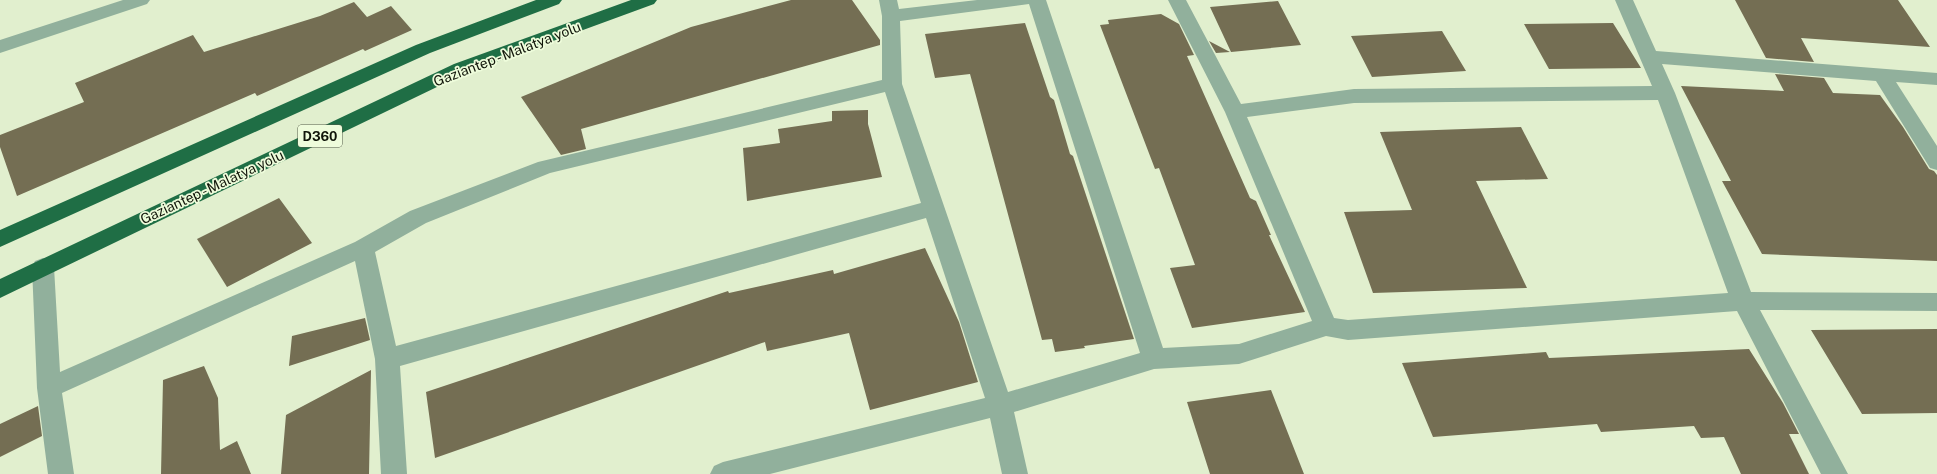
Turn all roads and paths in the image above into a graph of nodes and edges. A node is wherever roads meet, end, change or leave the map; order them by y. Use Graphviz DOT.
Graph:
graph roads {
  1 [pos="141,0"];
  2 [pos="553,0"];
  3 [pos="648,0"];
  4 [pos="1024,0"];
  5 [pos="1037,0"];
  6 [pos="1177,0"];
  7 [pos="1624,0"];
  8 [pos="889,8"];
  9 [pos="0,47"];
  10 [pos="1649,57"];
  11 [pos="1882,76"];
  12 [pos="1937,79"];
  13 [pos="892,84"];
  14 [pos="1665,93"];
  15 [pos="1235,112"];
  16 [pos="1937,163"];
  17 [pos="934,208"];
  18 [pos="0,239"];
  19 [pos="362,248"];
  20 [pos="43,267"];
  21 [pos="0,289"];
  22 [pos="1743,301"];
  23 [pos="1937,302"];
  24 [pos="1326,326"];
  25 [pos="387,359"];
  26 [pos="1154,359"];
  27 [pos="49,388"];
  28 [pos="1000,405"];
  29 [pos="61,474"];
  30 [pos="394,474"];
  31 [pos="724,474"];
  32 [pos="1015,474"];
  33 [pos="1835,474"];
  1 -- 9 [label="street"];
  2 -- 18 [label="highway, D360"];
  3 -- 20 [label="highway, Gaziantep - Malatya yolu / D360"];
  4 -- 8 [label="street"];
  5 -- 26 [label="street"];
  6 -- 15 [label="street"];
  7 -- 10 [label="street"];
  8 -- 13 [label="street"];
  10 -- 11 [label="street"];
  10 -- 14 [label="street"];
  11 -- 12 [label="street"];
  11 -- 16 [label="street"];
  13 -- 17 [label="street"];
  13 -- 19 [label="street"];
  14 -- 15 [label="street"];
  14 -- 22 [label="street"];
  15 -- 24 [label="street"];
  17 -- 25 [label="street"];
  17 -- 28 [label="street"];
  19 -- 25 [label="street"];
  19 -- 27 [label="street"];
  20 -- 21 [label="highway, Gaziantep - Malatya yolu / D360"];
  20 -- 27 [label="street"];
  22 -- 23 [label="street"];
  22 -- 24 [label="street"];
  22 -- 33 [label="street"];
  24 -- 26 [label="street"];
  25 -- 30 [label="street"];
  26 -- 28 [label="street"];
  27 -- 29 [label="street"];
  28 -- 31 [label="street"];
  28 -- 32 [label="street"];
}
